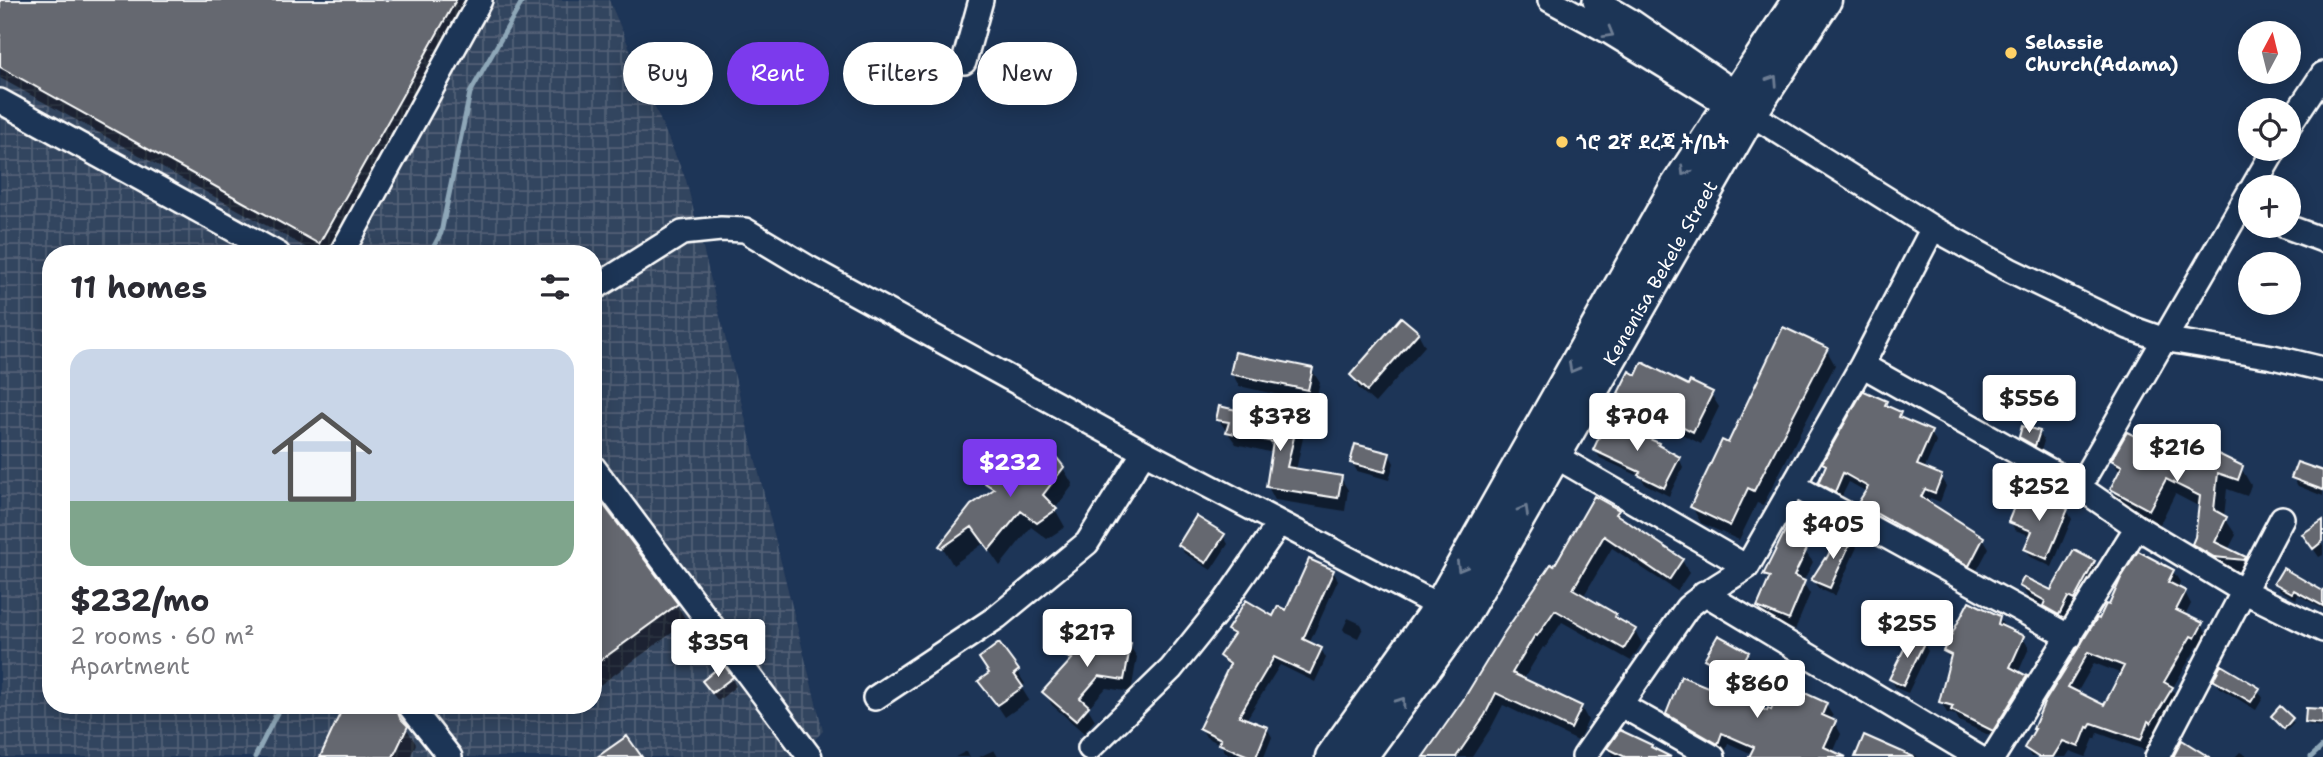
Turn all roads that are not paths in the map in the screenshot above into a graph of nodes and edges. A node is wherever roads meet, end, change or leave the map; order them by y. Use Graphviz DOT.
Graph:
graph roads {
  1 [pos="480,0"];
  2 [pos="981,0"];
  3 [pos="1550,0"];
  4 [pos="1595,0"];
  5 [pos="1798,0"];
  6 [pos="1826,0"];
  7 [pos="964,62"];
  8 [pos="2323,74"];
  9 [pos="0,101"];
  10 [pos="1738,104"];
  11 [pos="2301,107"];
  12 [pos="2238,216"];
  13 [pos="1933,228"];
  14 [pos="2301,230"];
  15 [pos="2319,234"];
  16 [pos="262,245"];
  17 [pos="346,245"];
  18 [pos="602,283"];
  19 [pos="2162,339"];
  20 [pos="1863,365"];
  21 [pos="2323,369"];
  22 [pos="1144,452"];
  23 [pos="1555,456"];
  24 [pos="602,479"];
  25 [pos="1793,485"];
  26 [pos="2078,487"];
  27 [pos="2282,518"];
  28 [pos="1279,524"];
  29 [pos="2137,527"];
  30 [pos="1747,567"];
  31 [pos="2243,592"];
  32 [pos="1704,593"];
  33 [pos="1439,606"];
  34 [pos="2323,629"];
  35 [pos="2070,637"];
  36 [pos="875,698"];
  37 [pos="1621,705"];
  38 [pos="416,714"];
  39 [pos="1090,748"];
  40 [pos="450,757"];
  41 [pos="810,757"];
  42 [pos="1331,757"];
  43 [pos="1362,757"];
  44 [pos="1584,757"];
  45 [pos="1713,757"];
  46 [pos="1978,757"];
  47 [pos="1993,757"];
  48 [pos="2157,757"];
  1 -- 17 [label="street"];
  2 -- 7 [label="street"];
  3 -- 10 [label="street, one-way"];
  4 -- 10 [label="street"];
  5 -- 10 [label="main road"];
  10 -- 6 [label="main road, Kenenisa Bekele Street, one-way"];
  8 -- 11 [label="street"];
  9 -- 16 [label="street"];
  10 -- 13 [label="street"];
  10 -- 23 [label="main road, Kenenisa Bekele Street"];
  10 -- 33 [label="main road, Kenenisa Bekele Street, one-way"];
  12 -- 19 [label="street"];
  13 -- 19 [label="street"];
  13 -- 20 [label="street"];
  14 -- 15 [label="street"];
  18 -- 22 [label="street"];
  19 -- 21 [label="street"];
  19 -- 26 [label="street"];
  20 -- 25 [label="street"];
  20 -- 26 [label="street"];
  22 -- 28 [label="street"];
  22 -- 36 [label="street"];
  23 -- 30 [label="street"];
  43 -- 23 [label="main road, Kenenisa Bekele Street, one-way"];
  24 -- 41 [label="street"];
  25 -- 30 [label="street"];
  25 -- 35 [label="street"];
  26 -- 29 [label="street"];
  27 -- 31 [label="street"];
  28 -- 33 [label="street"];
  28 -- 39 [label="street"];
  29 -- 31 [label="street"];
  29 -- 35 [label="street"];
  30 -- 32 [label="street"];
  31 -- 34 [label="street"];
  31 -- 48 [label="street"];
  32 -- 37 [label="street"];
  32 -- 46 [label="street"];
  33 -- 42 [label="main road, Kenenisa Bekele Street"];
  35 -- 47 [label="street"];
  37 -- 44 [label="street"];
  37 -- 45 [label="street"];
  38 -- 40 [label="street"];
}
